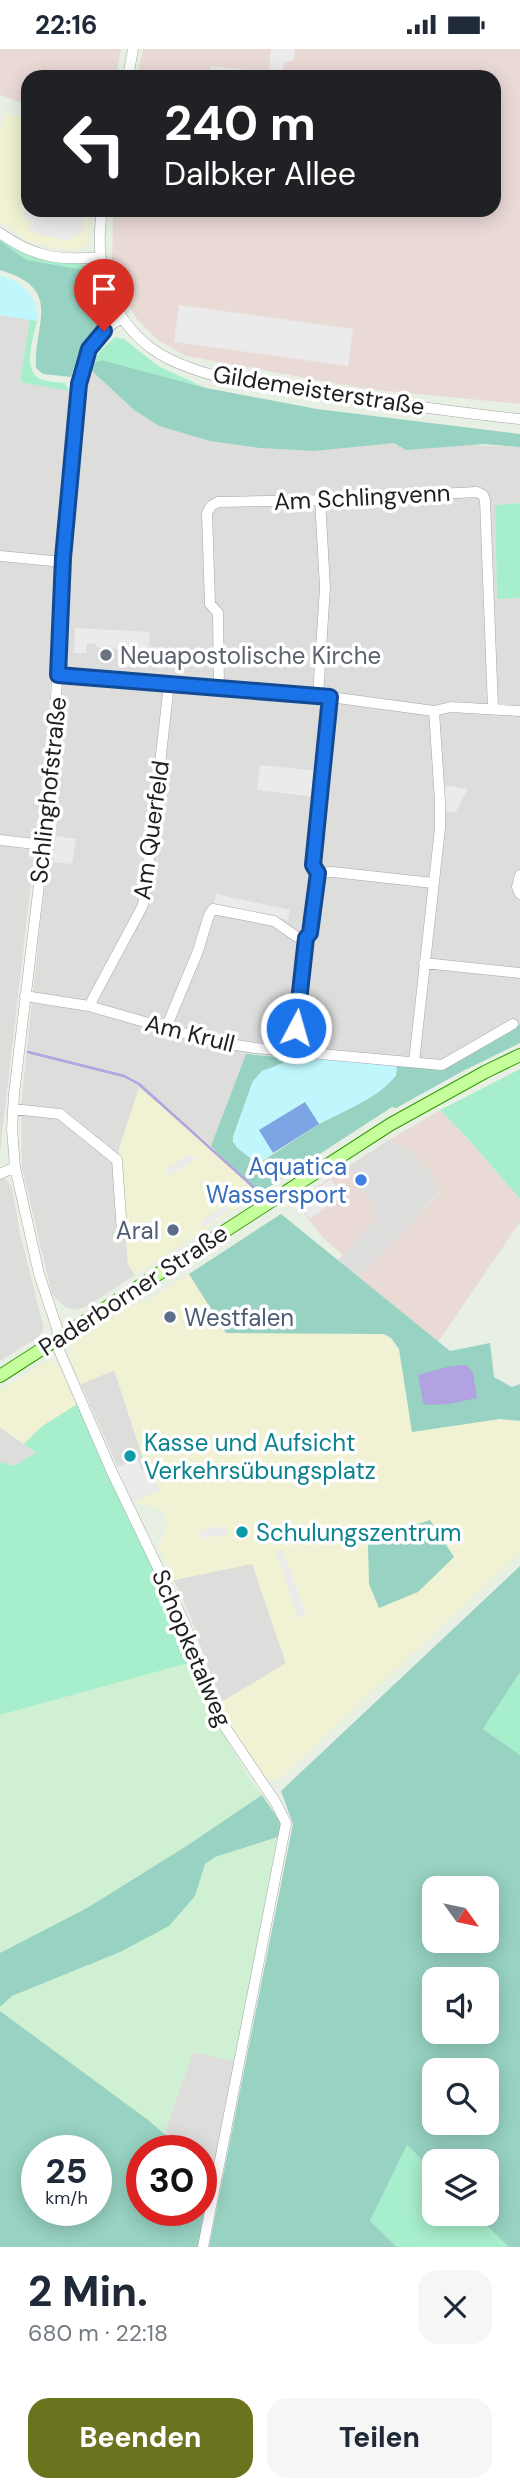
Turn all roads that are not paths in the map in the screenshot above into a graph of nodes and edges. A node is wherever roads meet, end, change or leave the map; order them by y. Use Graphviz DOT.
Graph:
graph roads {
  1 [pos="133,49"];
  2 [pos="129,70"];
  3 [pos="102,217"];
  4 [pos="0,233"];
  5 [pos="100,257"];
  6 [pos="122,318"];
  7 [pos="520,419"];
  8 [pos="320,501"];
  9 [pos="0,556"];
  10 [pos="63,562"];
  11 [pos="58,675"];
  12 [pos="169,684"];
  13 [pos="219,687"];
  14 [pos="318,696"];
  15 [pos="330,697"];
  16 [pos="493,709"];
  17 [pos="434,711"];
  18 [pos="520,711"];
  19 [pos="0,840"];
  20 [pos="43,845"];
  21 [pos="318,873"];
  22 [pos="520,875"];
  23 [pos="433,883"];
  24 [pos="520,894"];
  25 [pos="306,938"];
  26 [pos="424,963"];
  27 [pos="520,973"];
  28 [pos="25,996"];
  29 [pos="89,1006"];
  30 [pos="513,1024"];
  31 [pos="166,1028"];
  32 [pos="293,1052"];
  33 [pos="520,1055"];
  34 [pos="414,1062"];
  35 [pos="13,1109"];
  36 [pos="15,1167"];
  37 [pos="0,1174"];
  38 [pos="122,1232"];
  39 [pos="58,1339"];
  40 [pos="0,1376"];
  41 [pos="203,2247"];
  1 -- 2 [label="street"];
  3 -- 5 [label="street, Gildemeisterstraße"];
  4 -- 5 [label="street"];
  5 -- 6 [label="street, Gildemeisterstraße"];
  6 -- 7 [label="street, Gildemeisterstraße"];
  6 -- 10 [label="street, Schlinghofstraße"];
  8 -- 13 [label="street, Am Schlingvenn"];
  8 -- 14 [label="street"];
  8 -- 16 [label="street, Am Schlingvenn"];
  9 -- 10 [label="street"];
  10 -- 11 [label="street, Schlinghofstraße"];
  11 -- 12 [label="street"];
  11 -- 20 [label="street, Schlinghofstraße"];
  12 -- 13 [label="street"];
  12 -- 29 [label="street, Am Querfeld"];
  13 -- 14 [label="street"];
  14 -- 15 [label="street"];
  15 -- 17 [label="street"];
  15 -- 21 [label="street"];
  16 -- 17 [label="street"];
  16 -- 18 [label="street"];
  17 -- 23 [label="street"];
  19 -- 20 [label="street"];
  20 -- 28 [label="street, Schlinghofstraße"];
  21 -- 23 [label="street"];
  21 -- 25 [label="street"];
  22 -- 24 [label="street"];
  23 -- 26 [label="street"];
  25 -- 31 [label="street"];
  25 -- 32 [label="street"];
  26 -- 27 [label="street"];
  26 -- 34 [label="street"];
  28 -- 29 [label="street, Am Krull"];
  28 -- 35 [label="street, Schlinghofstraße"];
  29 -- 31 [label="street, Am Krull"];
  30 -- 34 [label="street, Am Krull"];
  31 -- 32 [label="street, Am Krull"];
  32 -- 34 [label="street, Am Krull"];
  33 -- 39 [label="main road, Paderborner Straße"];
  35 -- 36 [label="street, Schlinghofstraße"];
  35 -- 38 [label="street"];
  36 -- 37 [label="street"];
  36 -- 39 [label="street, Schlinghofstraße"];
  39 -- 40 [label="main road, Paderborner Straße"];
  39 -- 41 [label="street, Schopketalweg"];
}
